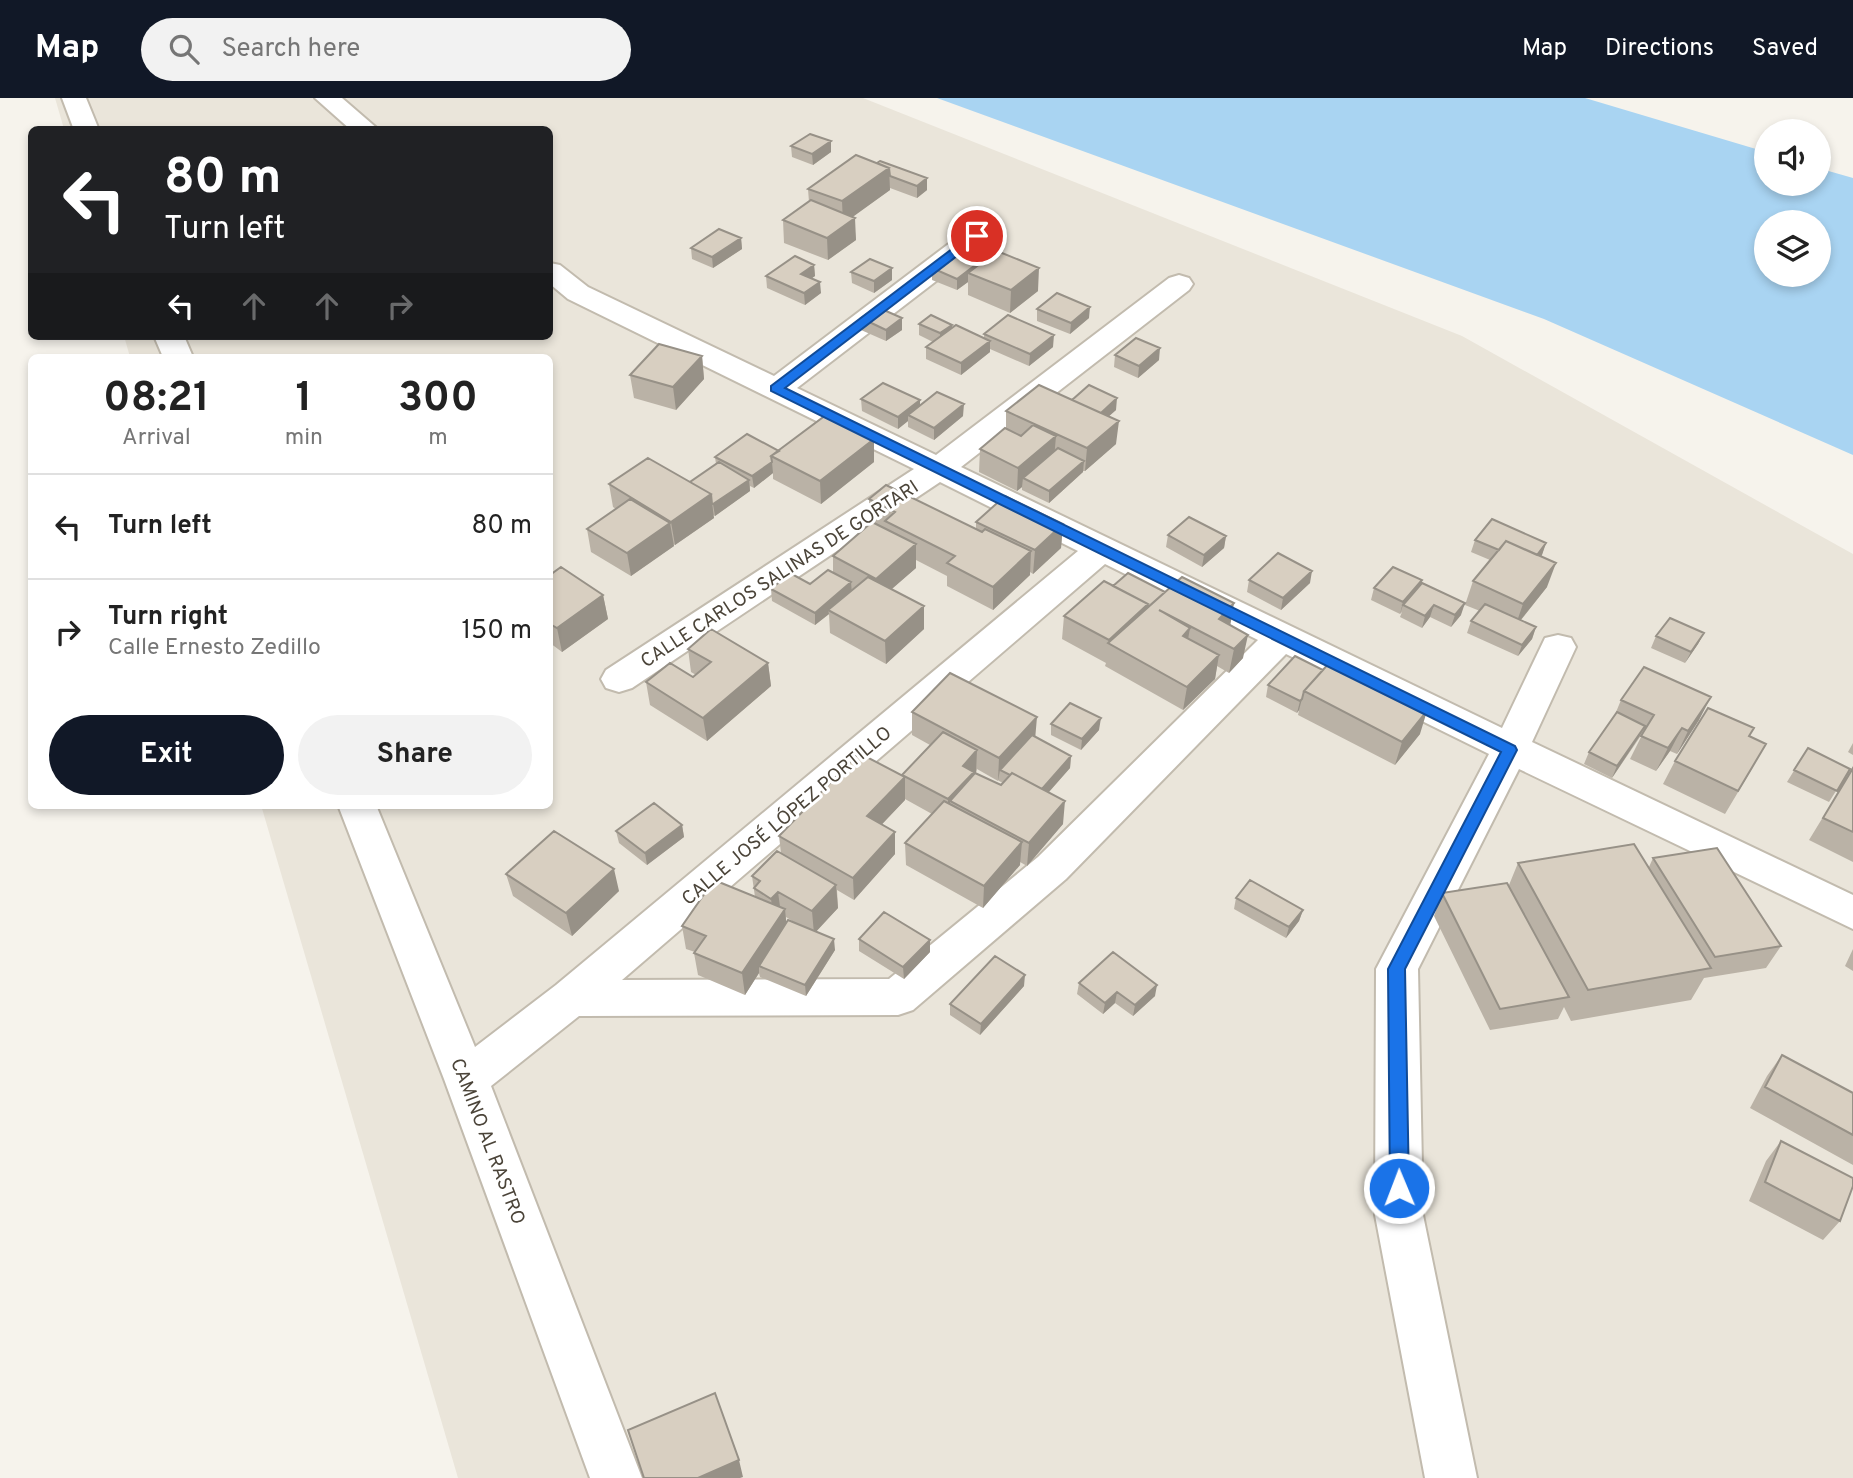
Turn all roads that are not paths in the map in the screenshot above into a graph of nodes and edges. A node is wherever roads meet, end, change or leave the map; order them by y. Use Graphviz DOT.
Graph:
graph roads {
  1 [pos="327,98"];
  2 [pos="77,99"];
  3 [pos="86,126"];
  4 [pos="362,126"];
  5 [pos="977,236"];
  6 [pos="553,273"];
  7 [pos="1179,284"];
  8 [pos="776,389"];
  9 [pos="940,467"];
  10 [pos="1103,548"];
  11 [pos="1282,637"];
  12 [pos="1558,647"];
  13 [pos="619,679"];
  14 [pos="1510,750"];
  15 [pos="359,809"];
  16 [pos="1853,913"];
  17 [pos="570,998"];
  18 [pos="466,1079"];
  19 [pos="616,1478"];
  20 [pos="1451,1478"];
  1 -- 4 [label="street"];
  2 -- 3 [label="street"];
  5 -- 8 [label="street"];
  6 -- 8 [label="street"];
  7 -- 9 [label="street, CALLE CARLOS SALINAS DE GORTARI"];
  8 -- 9 [label="street"];
  9 -- 10 [label="street"];
  9 -- 13 [label="street, CALLE CARLOS SALINAS DE GORTARI"];
  10 -- 11 [label="street"];
  10 -- 17 [label="street, CALLE JOSÉ LÓPEZ PORTILLO"];
  11 -- 14 [label="street"];
  11 -- 17 [label="street"];
  12 -- 14 [label="street"];
  14 -- 16 [label="street"];
  14 -- 20 [label="street"];
  15 -- 18 [label="street, CAMINO AL RASTRO"];
  17 -- 18 [label="street, CALLE JOSÉ LÓPEZ PORTILLO"];
  18 -- 19 [label="street, CAMINO AL RASTRO"];
}
